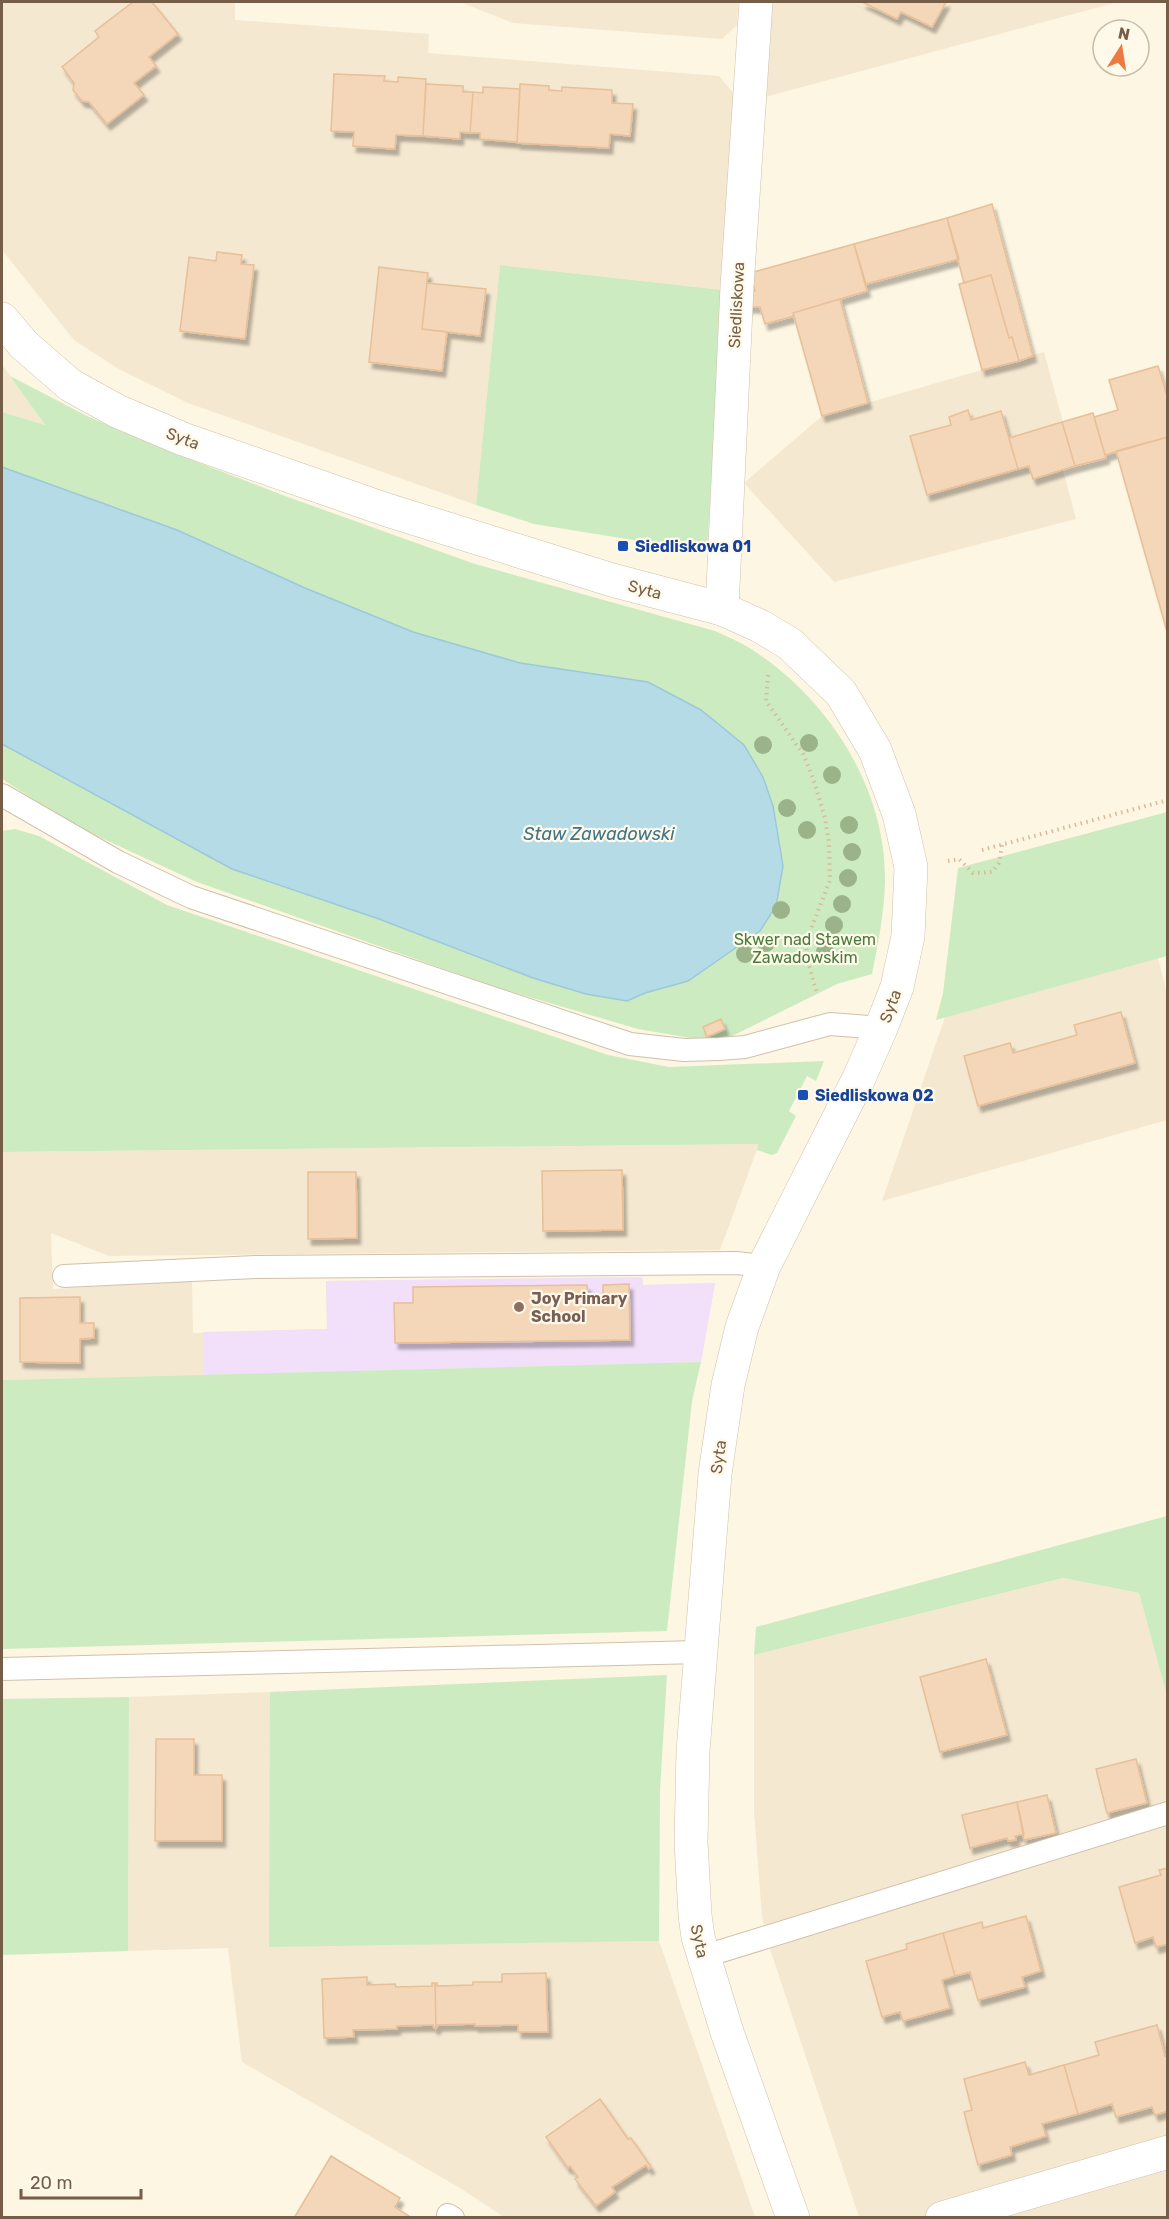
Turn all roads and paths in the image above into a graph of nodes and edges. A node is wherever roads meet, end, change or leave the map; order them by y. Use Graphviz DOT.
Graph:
graph roads {
  1 [pos="756,2"];
  2 [pos="2,319"];
  3 [pos="722,609"];
  4 [pos="768,673"];
  5 [pos="2,795"];
  6 [pos="1167,800"];
  7 [pos="1002,845"];
  8 [pos="982,850"];
  9 [pos="939,862"];
  10 [pos="817,993"];
  11 [pos="881,1029"];
  12 [pos="764,1266"];
  13 [pos="64,1276"];
  14 [pos="699,1652"];
  15 [pos="2,1669"];
  16 [pos="1167,1813"];
  17 [pos="702,1957"];
  18 [pos="1167,2152"];
  19 [pos="794,2217"];
  20 [pos="942,2217"];
  1 -- 3 [label="street, Siedliskowa"];
  2 -- 3 [label="street, Syta"];
  3 -- 11 [label="street, Syta"];
  4 -- 10 [label="path"];
  5 -- 11 [label="lane"];
  6 -- 7 [label="path"];
  7 -- 8 [label="path"];
  7 -- 9 [label="path"];
  11 -- 12 [label="street, Syta"];
  12 -- 13 [label="lane"];
  12 -- 14 [label="street, Syta"];
  14 -- 15 [label="lane"];
  14 -- 17 [label="street, Syta"];
  16 -- 17 [label="lane"];
  17 -- 19 [label="street, Syta"];
  18 -- 20 [label="street"];
}
